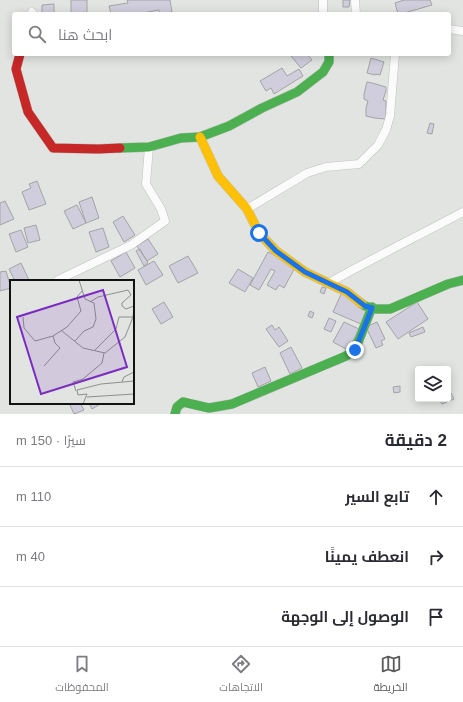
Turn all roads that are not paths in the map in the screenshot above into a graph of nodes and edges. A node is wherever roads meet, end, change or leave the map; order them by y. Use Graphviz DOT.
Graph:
graph roads {
  1 [pos="323,0"];
  2 [pos="355,0"];
  3 [pos="323,12"];
  4 [pos="356,12"];
  5 [pos="451,29"];
  6 [pos="463,31"];
  7 [pos="19,56"];
  8 [pos="329,56"];
  9 [pos="395,56"];
  10 [pos="200,137"];
  11 [pos="149,147"];
  12 [pos="247,209"];
  13 [pos="463,212"];
  14 [pos="58,280"];
  15 [pos="463,280"];
  16 [pos="329,283"];
  17 [pos="372,308"];
  18 [pos="175,414"];
  1 -- 3 [label="street"];
  2 -- 4 [label="street"];
  5 -- 6 [label="street"];
  7 -- 11 [label="street"];
  8 -- 10 [label="street"];
  9 -- 12 [label="street"];
  10 -- 11 [label="street"];
  10 -- 12 [label="street"];
  11 -- 14 [label="street"];
  12 -- 16 [label="street"];
  13 -- 16 [label="street"];
  15 -- 17 [label="street"];
  16 -- 17 [label="street"];
  17 -- 18 [label="street"];
}
